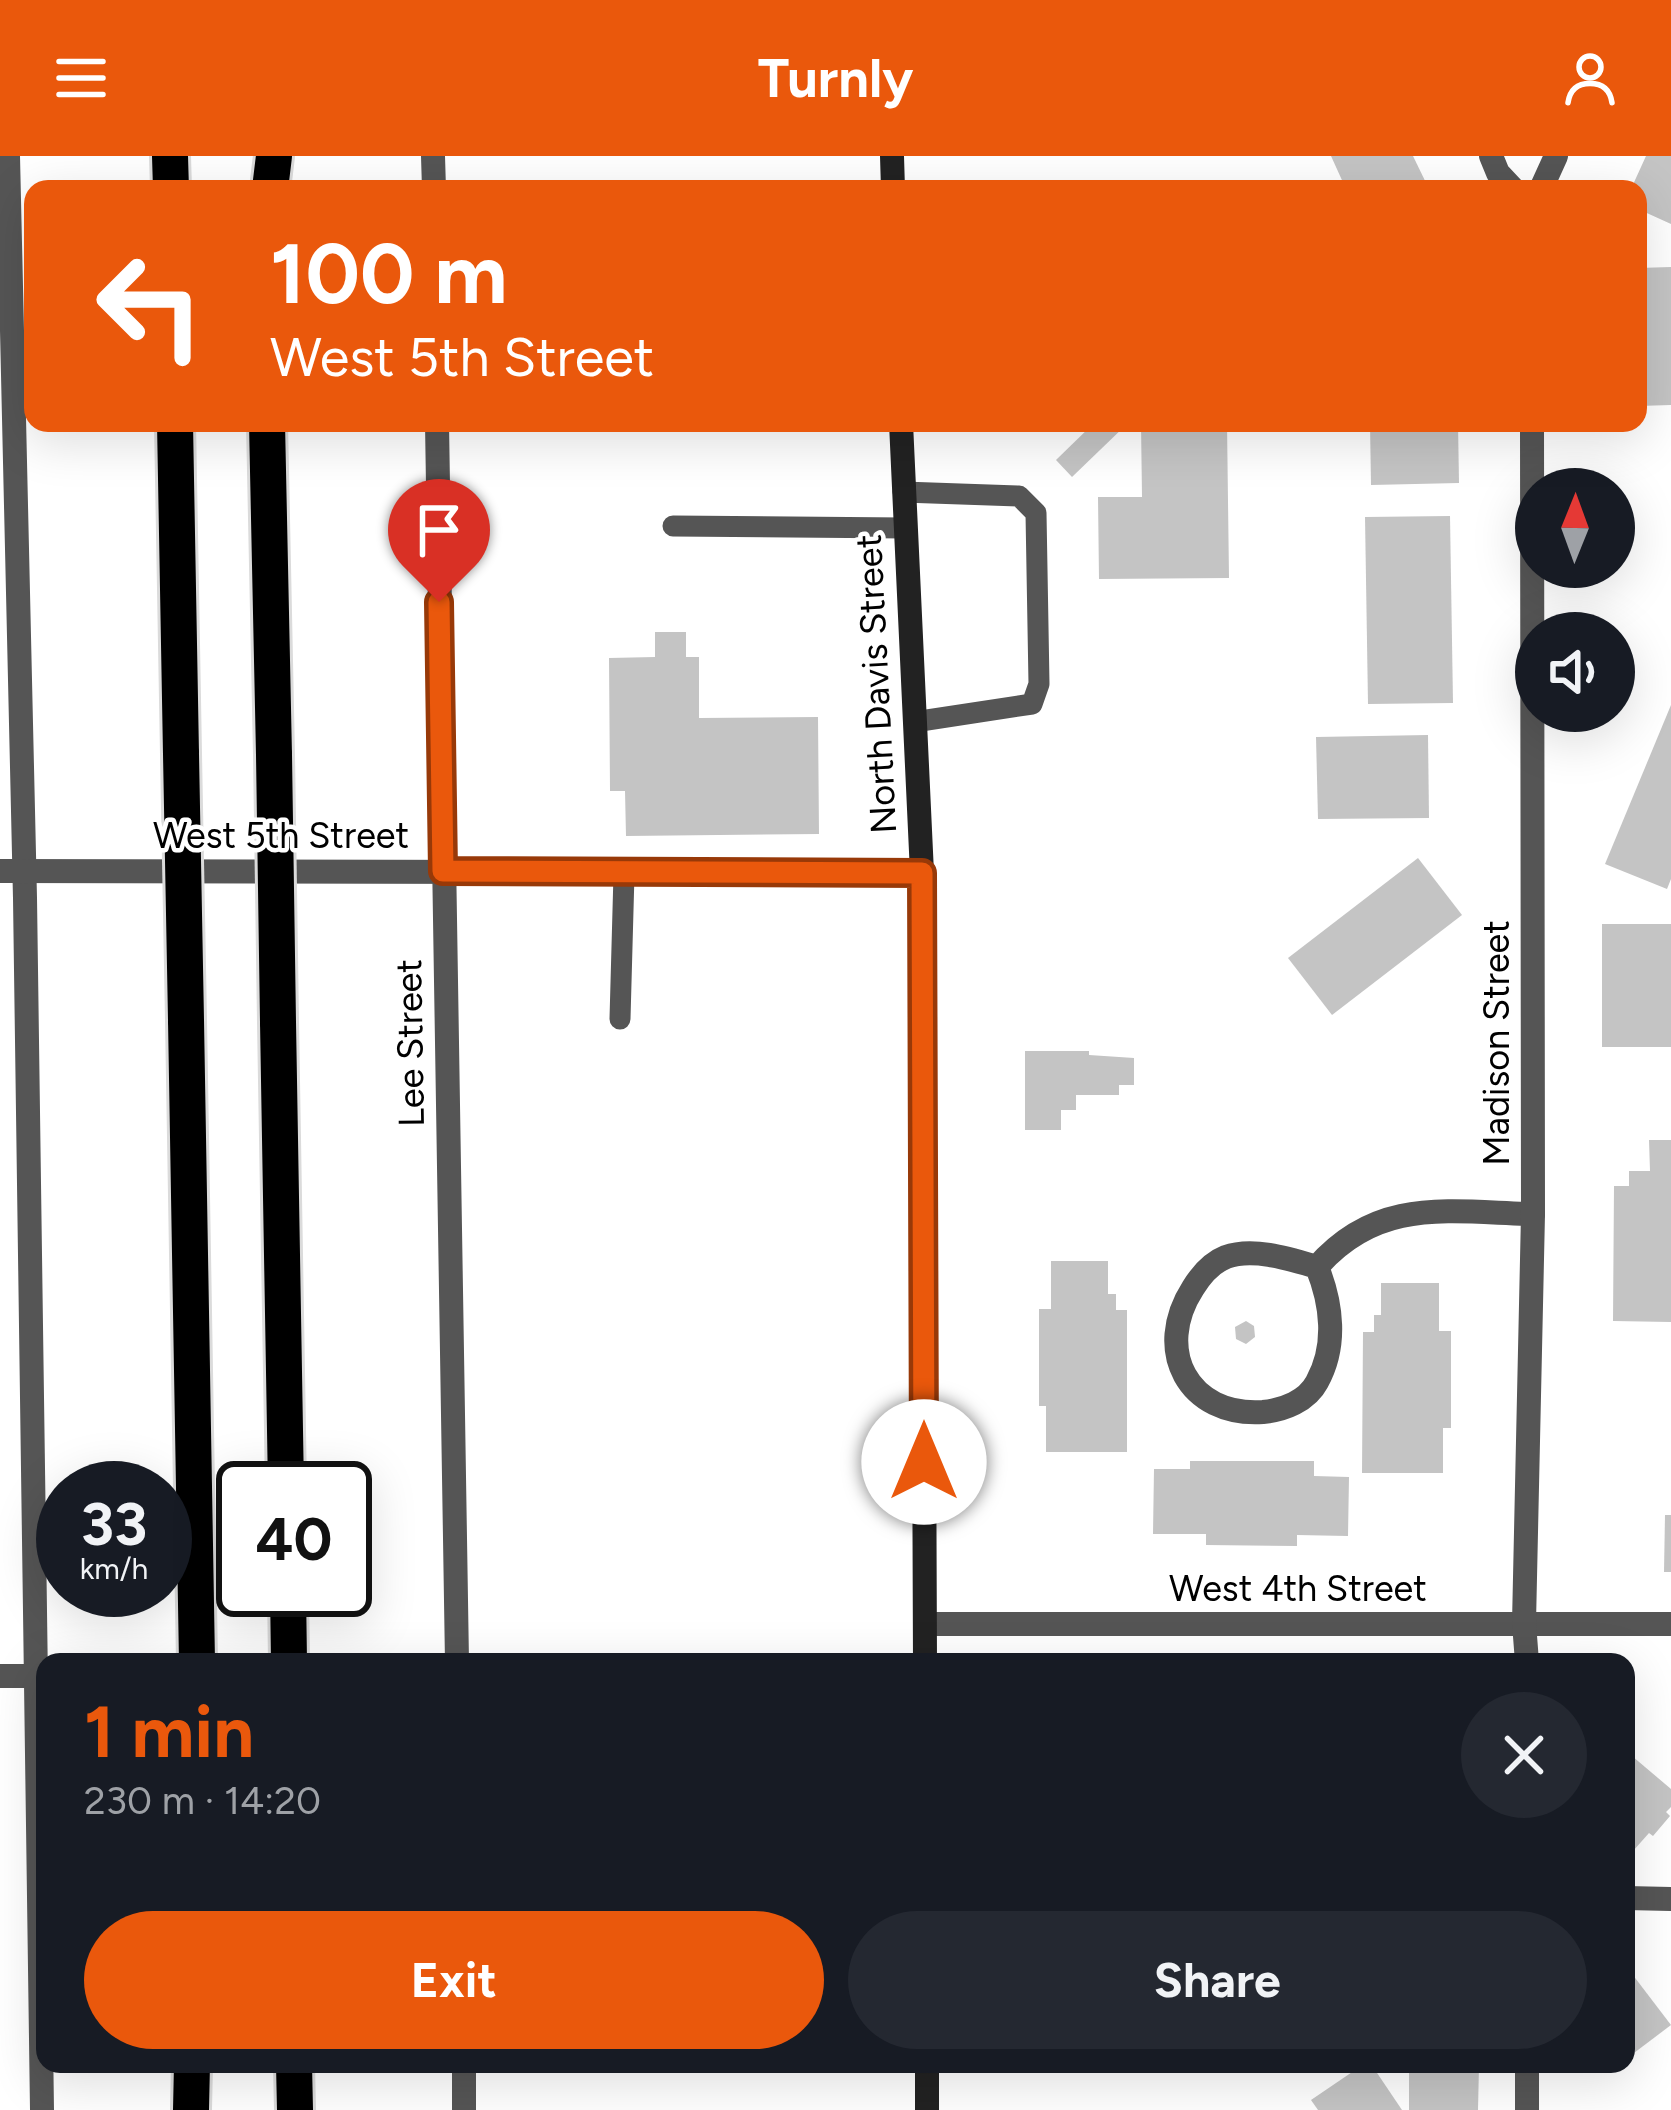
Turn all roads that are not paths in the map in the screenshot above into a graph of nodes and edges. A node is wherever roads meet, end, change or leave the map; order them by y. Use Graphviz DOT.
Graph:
graph roads {
  1 [pos="8,156"];
  2 [pos="175,432"];
  3 [pos="267,432"];
  4 [pos="437,432"];
  5 [pos="901,432"];
  6 [pos="1532,432"];
  7 [pos="903,492"];
  8 [pos="673,526"];
  9 [pos="905,528"];
  10 [pos="914,722"];
  11 [pos="12,871"];
  12 [pos="443,871"];
  13 [pos="922,873"];
  14 [pos="624,874"];
  15 [pos="620,1019"];
  16 [pos="1533,1214"];
  17 [pos="1317,1267"];
  18 [pos="286,1461"];
  19 [pos="288,1617"];
  20 [pos="1524,1623"];
  21 [pos="925,1624"];
  22 [pos="1671,1624"];
  23 [pos="197,1653"];
  24 [pos="289,1653"];
  25 [pos="457,1653"];
  26 [pos="925,1653"];
  27 [pos="1526,1653"];
  28 [pos="0,1676"];
  29 [pos="36,1676"];
  30 [pos="1635,1898"];
  31 [pos="1671,1899"];
  32 [pos="41,2073"];
  33 [pos="192,2073"];
  34 [pos="295,2073"];
  35 [pos="464,2073"];
  36 [pos="927,2073"];
  37 [pos="1527,2073"];
  38 [pos="42,2110"];
  39 [pos="190,2110"];
  40 [pos="295,2110"];
  41 [pos="464,2110"];
  42 [pos="927,2110"];
  43 [pos="1527,2110"];
  1 -- 11 [label="street"];
  2 -- 23 [label="highway, bridge"];
  3 -- 18 [label="highway, bridge"];
  4 -- 12 [label="street, Lee Street"];
  5 -- 7 [label="street, North Davis Street"];
  6 -- 16 [label="street, Madison Street"];
  7 -- 9 [label="street, North Davis Street"];
  7 -- 10 [label="lane"];
  8 -- 9 [label="lane"];
  9 -- 10 [label="street, North Davis Street"];
  10 -- 13 [label="street, North Davis Street"];
  11 -- 12 [label="street, West 5th Street"];
  11 -- 29 [label="street"];
  12 -- 14 [label="street, West 5th Street"];
  12 -- 25 [label="street, Lee Street"];
  13 -- 14 [label="street, West 5th Street"];
  13 -- 21 [label="street, North Davis Street"];
  14 -- 15 [label="lane"];
  16 -- 17 [label="street"];
  16 -- 20 [label="street, Madison Street"];
  17 -- 17 [label="street"];
  19 -- 24 [label="highway"];
  20 -- 21 [label="street, West 4th Street"];
  20 -- 22 [label="street, West 4th Street"];
  20 -- 27 [label="street, Madison Street"];
  21 -- 26 [label="street, North Davis Street"];
  28 -- 29 [label="street"];
  30 -- 31 [label="street"];
  32 -- 38 [label="street"];
  33 -- 39 [label="highway"];
  34 -- 40 [label="highway"];
  35 -- 41 [label="street"];
  36 -- 42 [label="street"];
  37 -- 43 [label="street"];
}
